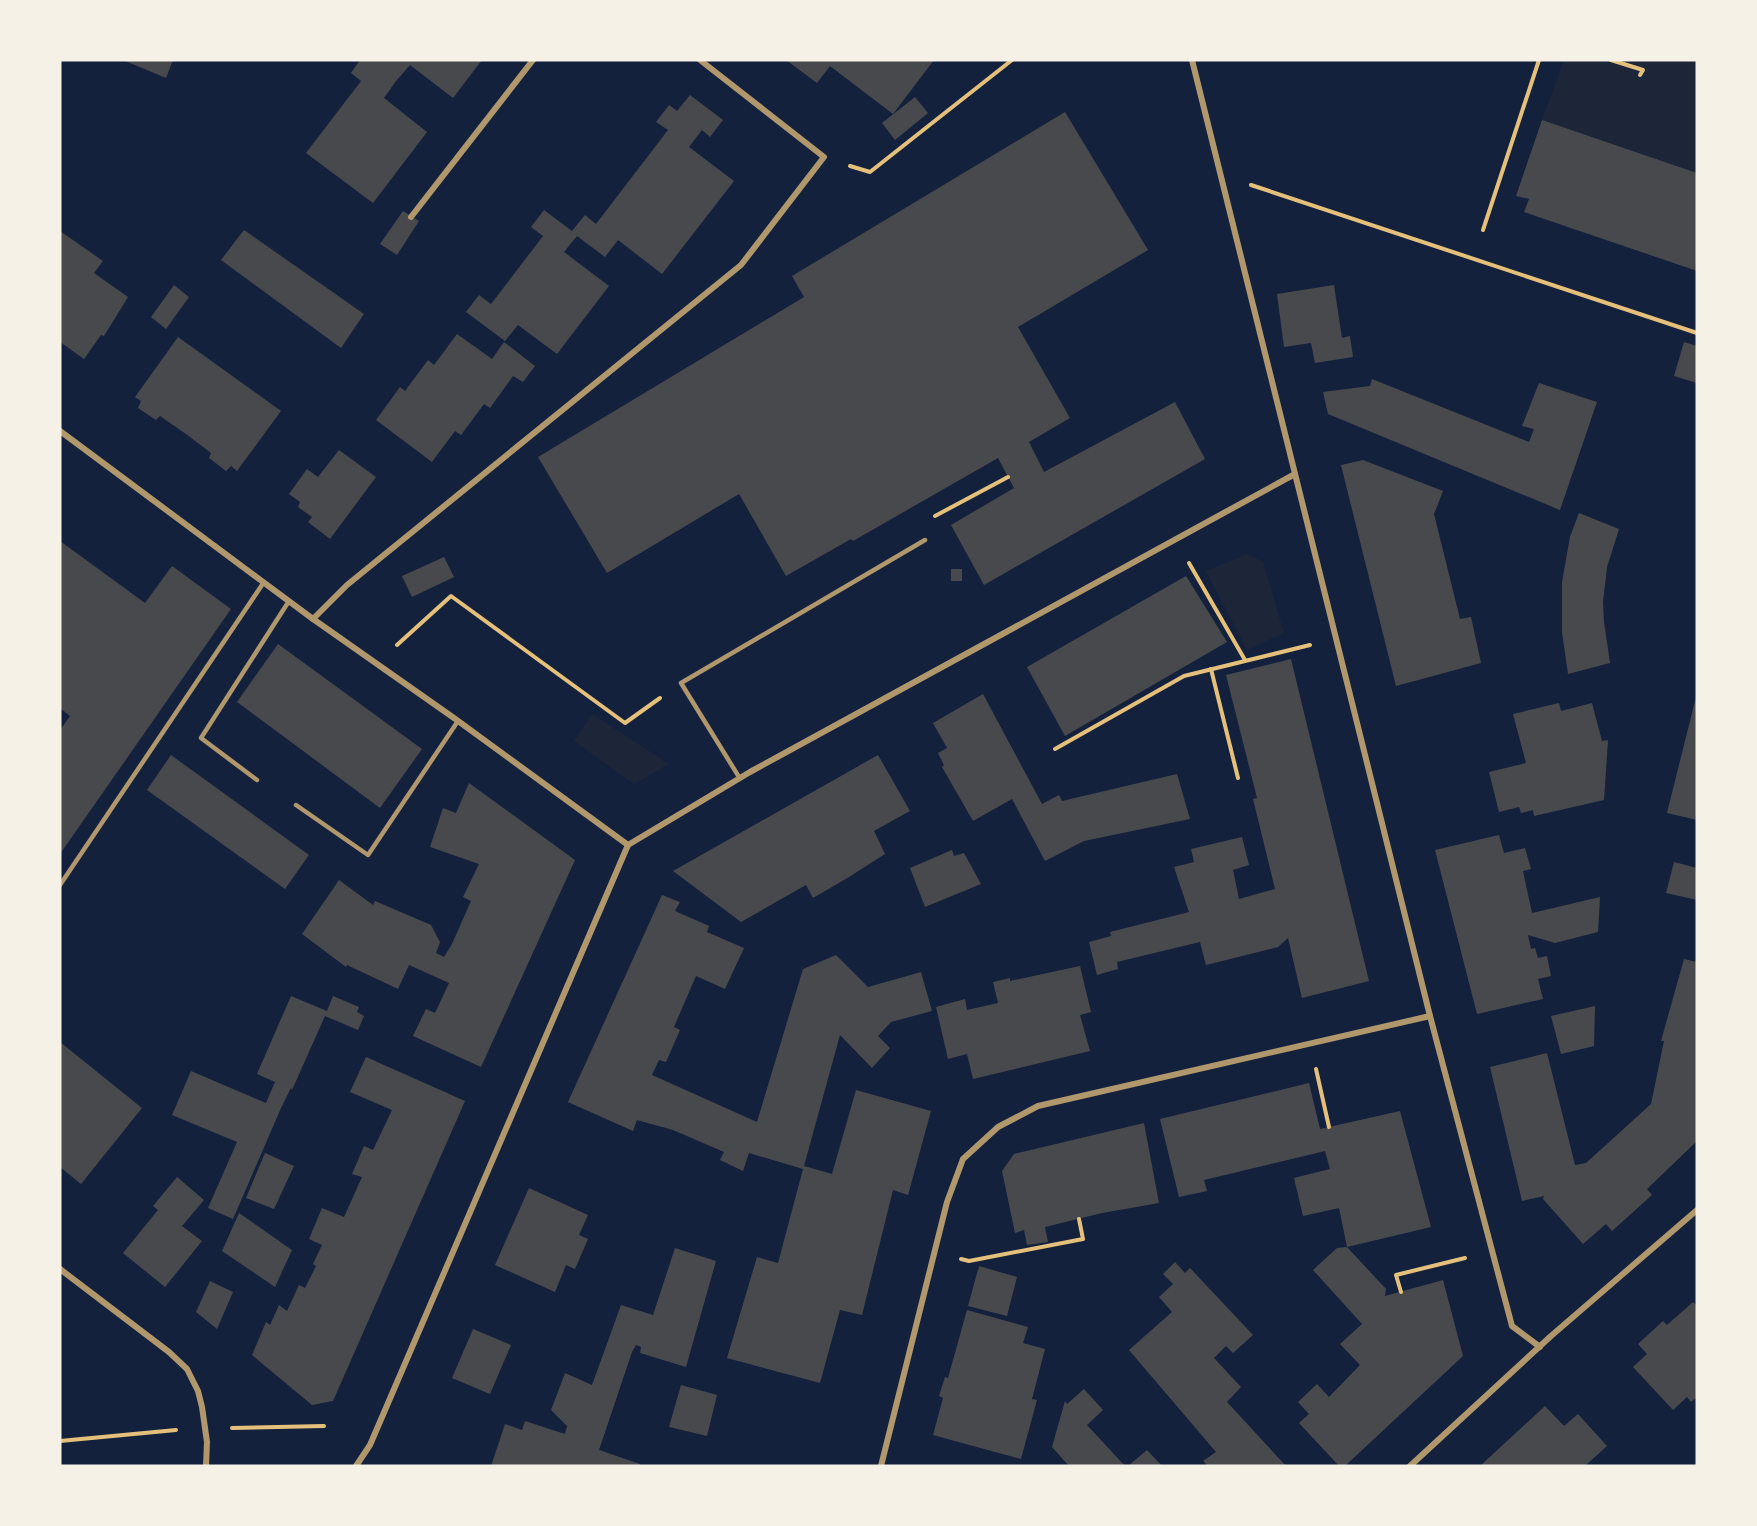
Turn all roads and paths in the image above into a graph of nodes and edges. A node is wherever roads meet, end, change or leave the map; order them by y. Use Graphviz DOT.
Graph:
graph roads {
  1 [pos="533,60"];
  2 [pos="700,60"];
  3 [pos="1012,60"];
  4 [pos="1192,60"];
  5 [pos="1539,60"];
  6 [pos="1611,60"];
  7 [pos="1640,75"];
  8 [pos="824,157"];
  9 [pos="1219,174"];
  10 [pos="411,217"];
  11 [pos="1483,230"];
  12 [pos="1697,333"];
  13 [pos="60,431"];
  14 [pos="1295,474"];
  15 [pos="1008,477"];
  16 [pos="1175,539"];
  17 [pos="925,540"];
  18 [pos="264,582"];
  19 [pos="289,601"];
  20 [pos="313,619"];
  21 [pos="1336,638"];
  22 [pos="1245,660"];
  23 [pos="376,663"];
  24 [pos="1211,669"];
  25 [pos="681,683"];
  26 [pos="458,721"];
  27 [pos="1055,749"];
  28 [pos="739,777"];
  29 [pos="1238,778"];
  30 [pos="257,780"];
  31 [pos="296,806"];
  32 [pos="628,845"];
  33 [pos="60,885"];
  34 [pos="1430,1016"];
  35 [pos="1310,1042"];
  36 [pos="1329,1127"];
  37 [pos="1697,1210"];
  38 [pos="1079,1219"];
  39 [pos="935,1250"];
  40 [pos="1492,1251"];
  41 [pos="60,1269"];
  42 [pos="1401,1292"];
  43 [pos="1540,1347"];
  44 [pos="206,1466"];
  45 [pos="357,1466"];
  46 [pos="881,1466"];
  47 [pos="1410,1466"];
  1 -- 10 [label="street"];
  2 -- 8 [label="street"];
  3 -- 8 [label="path"];
  4 -- 9 [label="street"];
  5 -- 11 [label="path"];
  6 -- 7 [label="path"];
  8 -- 20 [label="street"];
  9 -- 12 [label="path"];
  9 -- 14 [label="street"];
  13 -- 18 [label="street"];
  14 -- 16 [label="street"];
  14 -- 21 [label="street"];
  15 -- 17 [label="path"];
  16 -- 22 [label="path"];
  16 -- 28 [label="street"];
  17 -- 25 [label="lane"];
  18 -- 19 [label="street"];
  18 -- 33 [label="lane"];
  19 -- 20 [label="street"];
  19 -- 30 [label="lane"];
  20 -- 23 [label="street"];
  21 -- 22 [label="path"];
  21 -- 34 [label="street"];
  22 -- 24 [label="path"];
  23 -- 25 [label="path"];
  23 -- 26 [label="street"];
  24 -- 27 [label="path"];
  24 -- 29 [label="path"];
  25 -- 28 [label="lane"];
  26 -- 31 [label="lane"];
  26 -- 32 [label="street"];
  28 -- 32 [label="street"];
  32 -- 45 [label="street"];
  34 -- 35 [label="street"];
  34 -- 40 [label="street"];
  35 -- 36 [label="path"];
  35 -- 39 [label="street"];
  37 -- 43 [label="street"];
  38 -- 39 [label="path"];
  39 -- 46 [label="street"];
  40 -- 42 [label="path"];
  40 -- 43 [label="street"];
  41 -- 44 [label="street"];
  43 -- 47 [label="street"];
}
